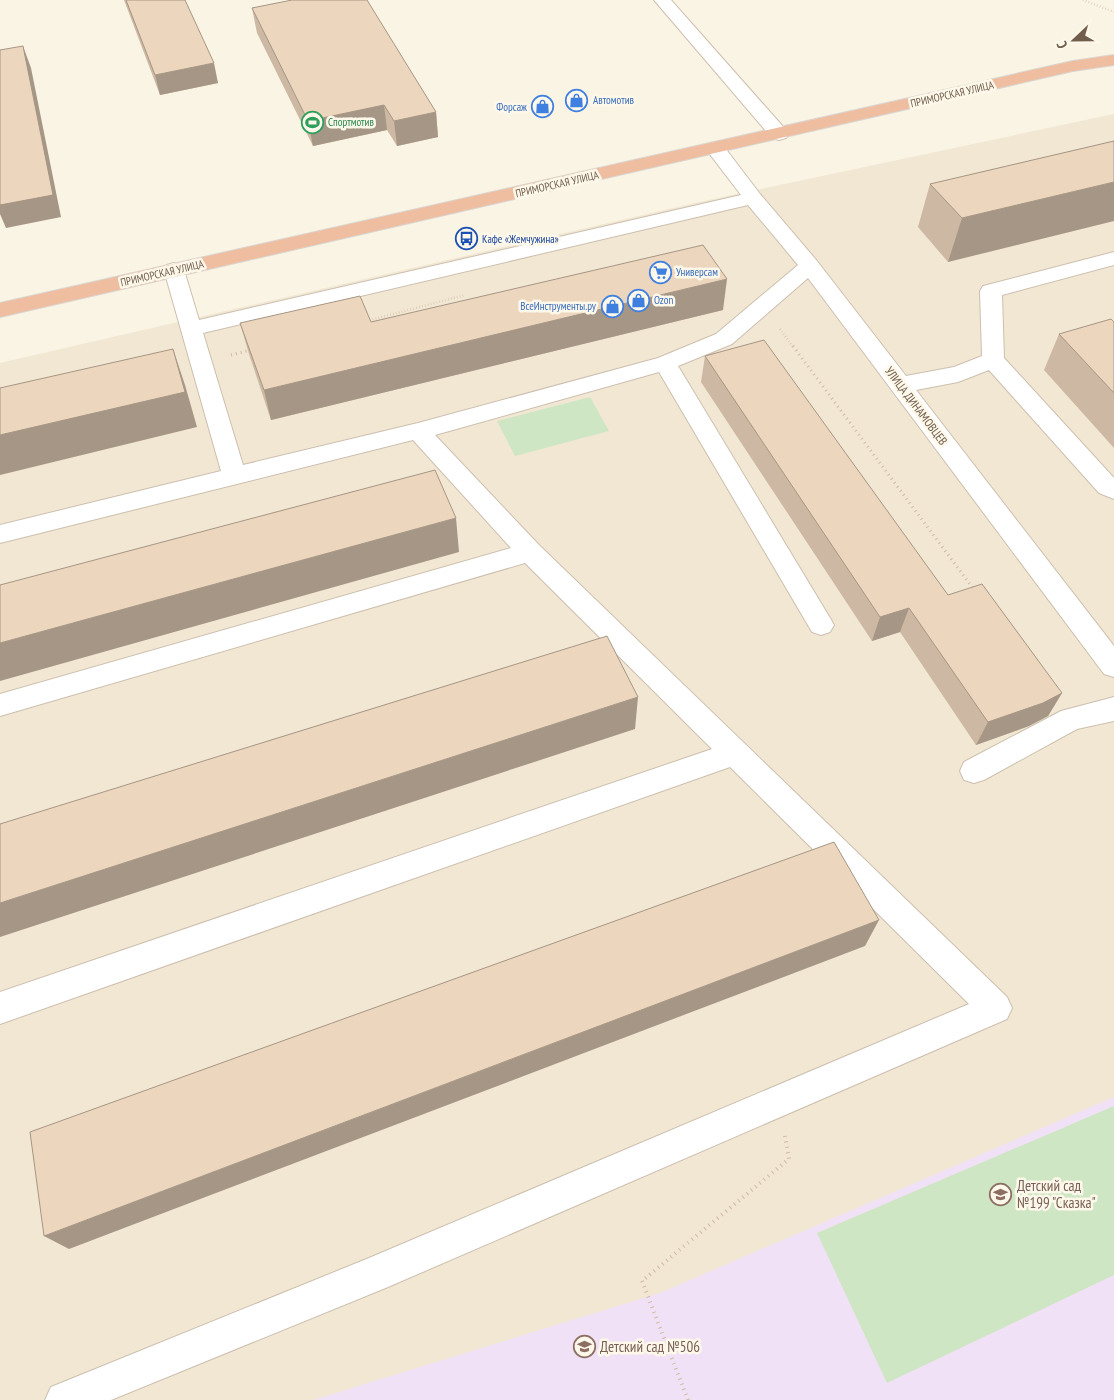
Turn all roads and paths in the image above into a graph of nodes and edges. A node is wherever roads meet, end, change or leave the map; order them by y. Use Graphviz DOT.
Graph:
graph roads {
  1 [pos="662,0"];
  2 [pos="1083,0"];
  3 [pos="1114,12"];
  4 [pos="1114,60"];
  5 [pos="779,134"];
  6 [pos="715,148"];
  7 [pos="753,198"];
  8 [pos="1114,258"];
  9 [pos="810,266"];
  10 [pos="174,270"];
  11 [pos="467,294"];
  12 [pos="762,305"];
  13 [pos="0,310"];
  14 [pos="367,321"];
  15 [pos="191,329"];
  16 [pos="256,349"];
  17 [pos="993,360"];
  18 [pos="200,362"];
  19 [pos="665,364"];
  20 [pos="901,385"];
  21 [pos="418,431"];
  22 [pos="234,475"];
  23 [pos="1114,490"];
  24 [pos="0,534"];
  25 [pos="530,552"];
  26 [pos="976,592"];
  27 [pos="821,625"];
  28 [pos="1114,666"];
  29 [pos="0,704"];
  30 [pos="1114,709"];
  31 [pos="735,752"];
  32 [pos="974,771"];
  33 [pos="0,1008"];
  34 [pos="780,1100"];
  35 [pos="64,1400"];
  36 [pos="688,1400"];
  1 -- 5 [label="street"];
  2 -- 3 [label="path"];
  4 -- 5 [label="highway, ПРИМОРСКАЯ УЛИЦА"];
  5 -- 6 [label="highway, ПРИМОРСКАЯ УЛИЦА"];
  6 -- 7 [label="street, УЛИЦА ДИНАМОВЦЕВ"];
  6 -- 10 [label="highway, ПРИМОРСКАЯ УЛИЦА"];
  7 -- 9 [label="street, УЛИЦА ДИНАМОВЦЕВ"];
  7 -- 15 [label="street"];
  8 -- 17 [label="street"];
  9 -- 12 [label="street"];
  9 -- 20 [label="street, УЛИЦА ДИНАМОВЦЕВ"];
  10 -- 13 [label="highway, ПРИМОРСКАЯ УЛИЦА"];
  10 -- 15 [label="street"];
  11 -- 14 [label="path"];
  12 -- 19 [label="street"];
  12 -- 26 [label="path"];
  15 -- 18 [label="street"];
  16 -- 18 [label="path"];
  17 -- 20 [label="street"];
  17 -- 23 [label="street"];
  18 -- 22 [label="street"];
  19 -- 21 [label="street"];
  19 -- 27 [label="street"];
  20 -- 28 [label="street, УЛИЦА ДИНАМОВЦЕВ"];
  21 -- 22 [label="street"];
  21 -- 25 [label="street"];
  22 -- 24 [label="street"];
  25 -- 29 [label="street"];
  25 -- 31 [label="street"];
  30 -- 32 [label="street"];
  31 -- 33 [label="street"];
  31 -- 34 [label="street"];
  34 -- 35 [label="street"];
  34 -- 36 [label="path"];
}
